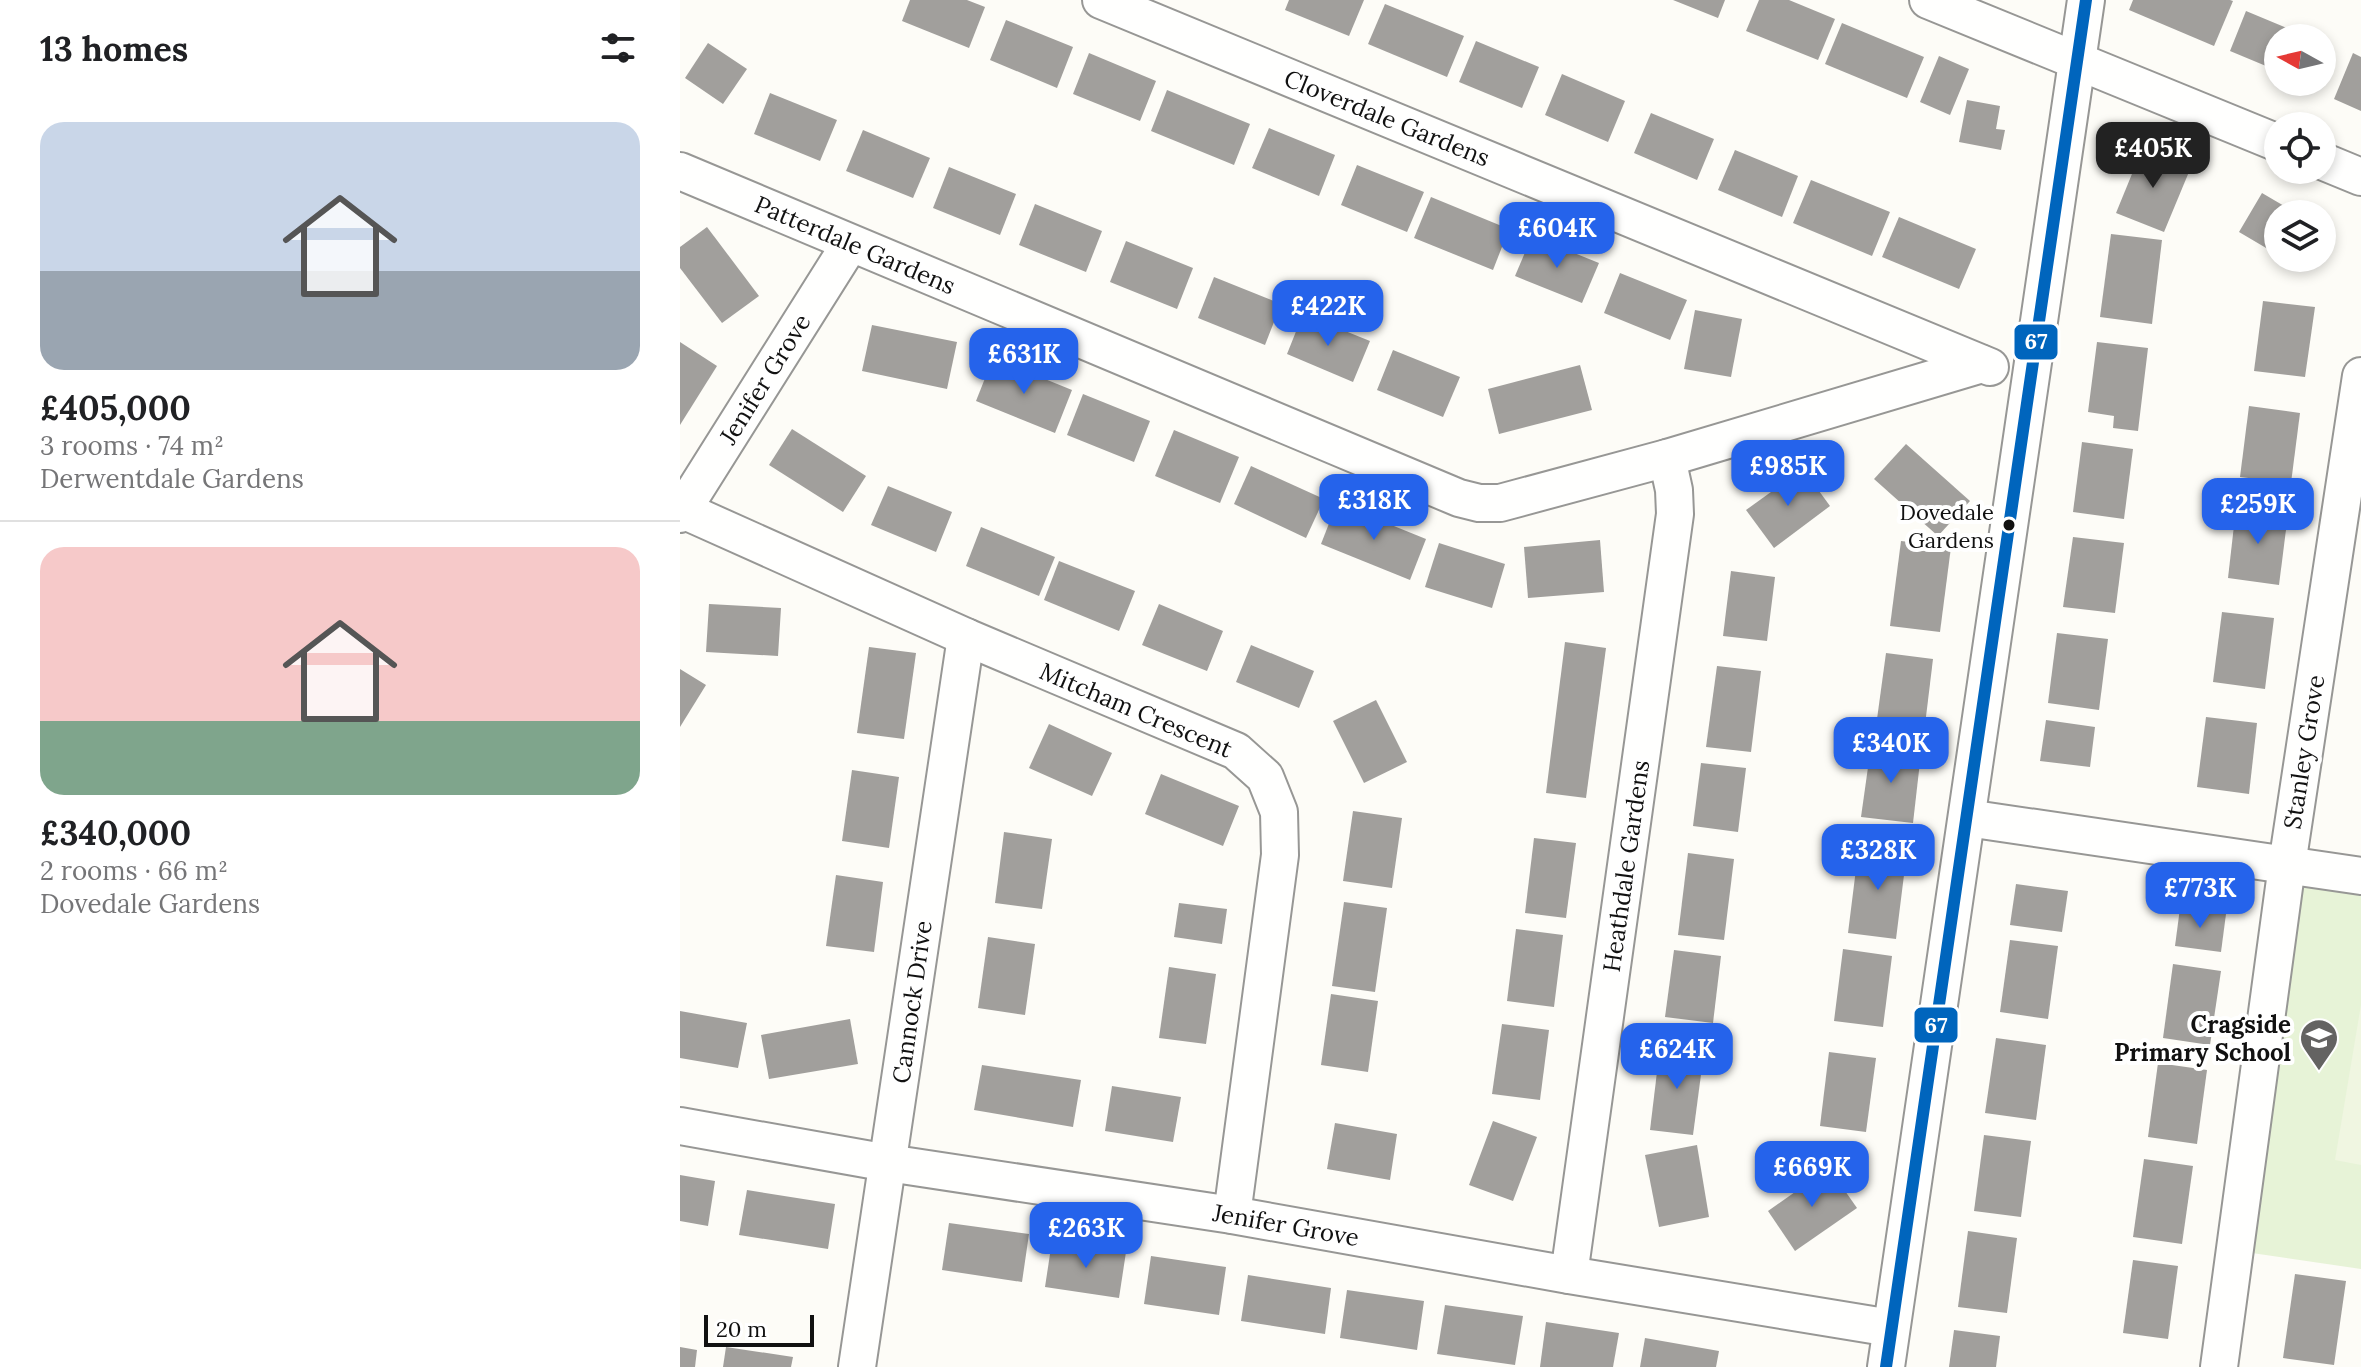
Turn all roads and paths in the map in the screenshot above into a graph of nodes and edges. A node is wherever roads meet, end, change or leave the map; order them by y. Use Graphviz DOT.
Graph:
graph roads {
  1 [pos="1101,0"];
  2 [pos="1928,0"];
  3 [pos="2086,0"];
  4 [pos="2078,62"];
  5 [pos="2264,137"];
  6 [pos="2336,167"];
  7 [pos="680,171"];
  8 [pos="2361,177"];
  9 [pos="850,244"];
  10 [pos="1982,364"];
  11 [pos="2361,376"];
  12 [pos="2028,383"];
  13 [pos="1667,458"];
  14 [pos="682,512"];
  15 [pos="966,637"];
  16 [pos="1967,818"];
  17 [pos="2287,865"];
  18 [pos="2361,876"];
  19 [pos="680,1126"];
  20 [pos="888,1163"];
  21 [pos="1232,1215"];
  22 [pos="1569,1275"];
  23 [pos="1891,1328"];
  24 [pos="857,1367"];
  25 [pos="1886,1367"];
  26 [pos="2219,1367"];
  1 -- 10 [label="street, Cloverdale Gardens"];
  2 -- 4 [label="street"];
  3 -- 4 [label="street"];
  4 -- 5 [label="street"];
  4 -- 12 [label="street"];
  6 -- 8 [label="street"];
  7 -- 9 [label="street, Patterdale Gardens"];
  9 -- 13 [label="street, Patterdale Gardens"];
  9 -- 14 [label="street, Jenifer Grove"];
  10 -- 12 [label="street, Cloverdale Gardens"];
  10 -- 13 [label="street, Patterdale Gardens"];
  11 -- 17 [label="street, Stanley Grove"];
  12 -- 16 [label="street"];
  13 -- 22 [label="street, Heathdale Gardens"];
  14 -- 15 [label="street, Mitcham Crescent"];
  15 -- 20 [label="street, Cannock Drive"];
  15 -- 21 [label="street, Mitcham Crescent"];
  16 -- 17 [label="street"];
  16 -- 23 [label="street"];
  17 -- 18 [label="street"];
  17 -- 26 [label="street, Stanley Grove"];
  19 -- 20 [label="street, Jenifer Grove"];
  20 -- 21 [label="street, Jenifer Grove"];
  20 -- 24 [label="street, Cannock Drive"];
  21 -- 22 [label="street, Jenifer Grove"];
  22 -- 23 [label="street, Jenifer Grove"];
  23 -- 25 [label="street"];
}
